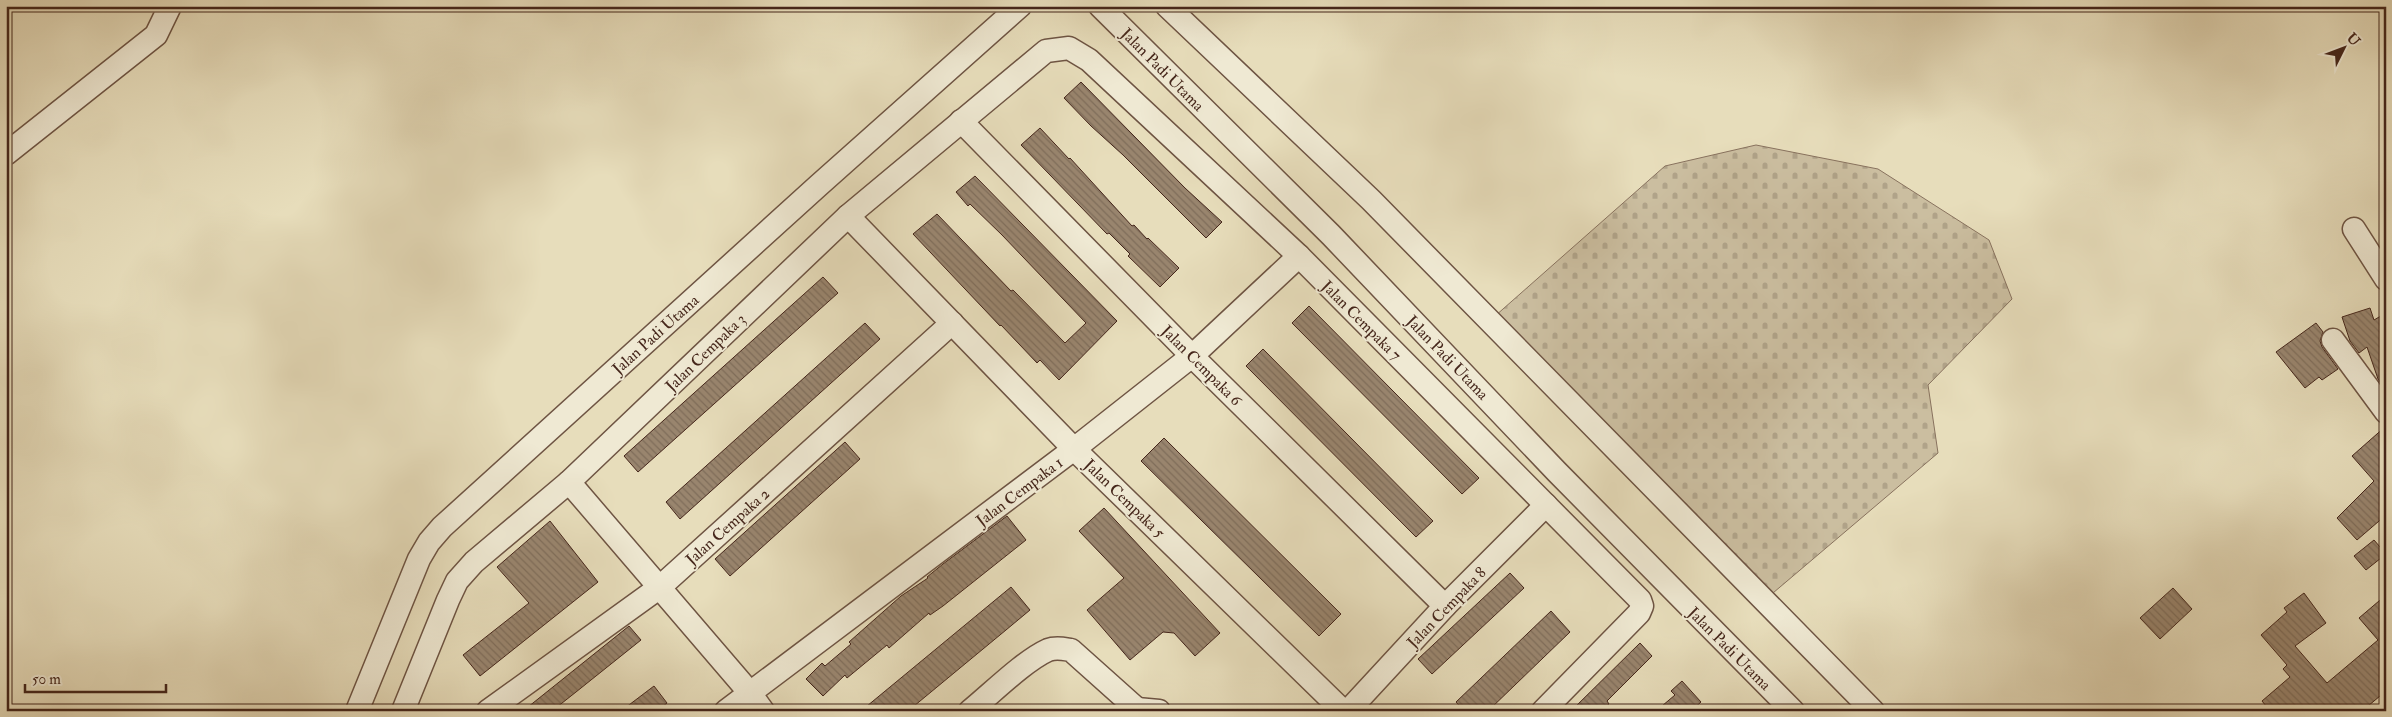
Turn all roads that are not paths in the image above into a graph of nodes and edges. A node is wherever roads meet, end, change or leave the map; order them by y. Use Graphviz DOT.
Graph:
graph roads {
  1 [pos="170,6"];
  2 [pos="1020,6"];
  3 [pos="1100,6"];
  4 [pos="1167,6"];
  5 [pos="1069,48"];
  6 [pos="961,121"];
  7 [pos="6,154"];
  8 [pos="848,216"];
  9 [pos="2354,230"];
  10 [pos="1299,256"];
  11 [pos="2386,279"];
  12 [pos="952,323"];
  13 [pos="2333,340"];
  14 [pos="1192,356"];
  15 [pos="2386,412"];
  16 [pos="1074,449"];
  17 [pos="569,482"];
  18 [pos="1546,505"];
  19 [pos="660,587"];
  20 [pos="1445,606"];
  21 [pos="757,702"];
  22 [pos="1141,710"];
  23 [pos="357,711"];
  24 [pos="403,711"];
  25 [pos="488,711"];
  26 [pos="726,711"];
  27 [pos="970,711"];
  28 [pos="1343,711"];
  29 [pos="1348,711"];
  30 [pos="1543,711"];
  31 [pos="1793,711"];
  32 [pos="1873,711"];
  1 -- 7 [label="street"];
  2 -- 23 [label="street, Jalan Padi Utama"];
  3 -- 31 [label="street, Jalan Padi Utama"];
  4 -- 32 [label="street"];
  5 -- 6 [label="street, Jalan Cempaka 3"];
  5 -- 10 [label="street, Jalan Cempaka 7"];
  6 -- 8 [label="street, Jalan Cempaka 3"];
  6 -- 14 [label="street, Jalan Cempaka 6"];
  8 -- 12 [label="street, Jalan Cempaka 5"];
  8 -- 17 [label="street, Jalan Cempaka 3"];
  9 -- 11 [label="street"];
  10 -- 14 [label="street, Jalan Cempaka 1"];
  10 -- 18 [label="street, Jalan Cempaka 7"];
  12 -- 16 [label="street, Jalan Cempaka 5"];
  12 -- 19 [label="street, Jalan Cempaka 2"];
  13 -- 15 [label="street"];
  14 -- 16 [label="street, Jalan Cempaka 1"];
  14 -- 20 [label="street, Jalan Cempaka 6"];
  16 -- 21 [label="street, Jalan Cempaka 1"];
  16 -- 28 [label="street, Jalan Cempaka 5"];
  17 -- 19 [label="street"];
  17 -- 24 [label="street, Jalan Cempaka 3"];
  18 -- 20 [label="street, Jalan Cempaka 8"];
  18 -- 30 [label="street, Jalan Cempaka 7"];
  19 -- 21 [label="street"];
  19 -- 25 [label="street, Jalan Cempaka 2"];
  20 -- 29 [label="street, Jalan Cempaka 8"];
  21 -- 26 [label="street, Jalan Cempaka 1"];
  22 -- 27 [label="street"];
}
